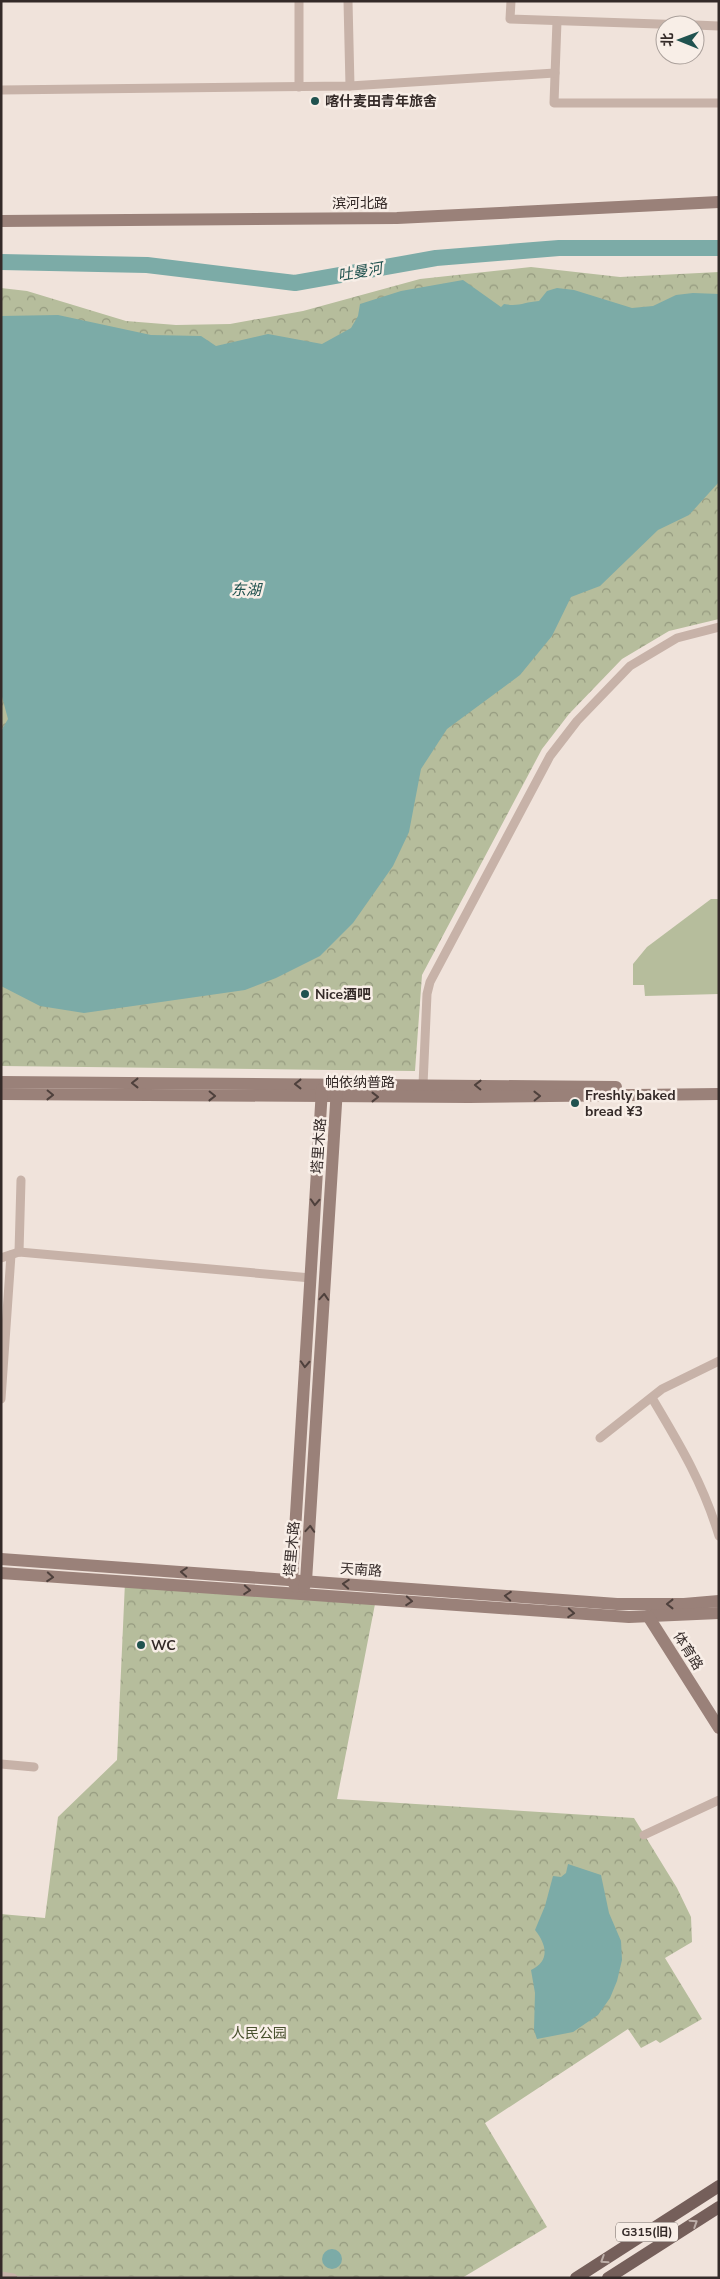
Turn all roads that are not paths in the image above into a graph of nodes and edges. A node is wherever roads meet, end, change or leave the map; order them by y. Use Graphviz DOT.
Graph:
graph roads {
  1 [pos="299,1"];
  2 [pos="348,1"];
  3 [pos="510,1"];
  4 [pos="557,22"];
  5 [pos="655,24"];
  6 [pos="705,25"];
  7 [pos="719,26"];
  8 [pos="555,73"];
  9 [pos="350,86"];
  10 [pos="299,87"];
  11 [pos="1,90"];
  12 [pos="719,103"];
  13 [pos="719,202"];
  14 [pos="1,221"];
  15 [pos="719,626"];
  16 [pos="1,1082"];
  17 [pos="322,1084"];
  18 [pos="423,1085"];
  19 [pos="719,1088"];
  20 [pos="337,1090"];
  21 [pos="1,1094"];
  22 [pos="719,1094"];
  23 [pos="322,1097"];
  24 [pos="21,1180"];
  25 [pos="15,1254"];
  26 [pos="1,1258"];
  27 [pos="311,1278"];
  28 [pos="719,1361"];
  29 [pos="652,1398"];
  30 [pos="1,1399"];
  31 [pos="600,1438"];
  32 [pos="719,1536"];
  33 [pos="1,1559"];
  34 [pos="1,1573"];
  35 [pos="292,1580"];
  36 [pos="306,1581"];
  37 [pos="301,1594"];
  38 [pos="719,1601"];
  39 [pos="719,1613"];
  40 [pos="648,1616"];
  41 [pos="719,1728"];
  42 [pos="1,1764"];
  43 [pos="34,1767"];
  44 [pos="719,1800"];
  45 [pos="644,1835"];
  46 [pos="719,2186"];
  47 [pos="719,2207"];
  48 [pos="1,2276"];
  49 [pos="12,2278"];
  50 [pos="576,2278"];
  51 [pos="608,2278"];
  1 -- 10 [label="street"];
  2 -- 9 [label="street"];
  3 -- 4 [label="street"];
  4 -- 5 [label="street"];
  4 -- 8 [label="street"];
  6 -- 7 [label="street"];
  8 -- 9 [label="street"];
  8 -- 12 [label="street"];
  9 -- 10 [label="street"];
  10 -- 11 [label="street"];
  13 -- 14 [label="street, 滨河北路"];
  15 -- 18 [label="street"];
  17 -- 16 [label="street, 帕依纳普路, one-way"];
  17 -- 20 [label="street, 帕依纳普路"];
  17 -- 23 [label="street, 塔里木路"];
  19 -- 18 [label="street, 帕依纳普路, one-way"];
  18 -- 20 [label="street, 帕依纳普路"];
  20 -- 22 [label="street, 帕依纳普路, one-way"];
  20 -- 23 [label="street, 帕依纳普路"];
  36 -- 20 [label="street, 塔里木路, one-way"];
  21 -- 23 [label="street, 帕依纳普路, one-way"];
  23 -- 27 [label="street, 塔里木路, one-way"];
  24 -- 25 [label="street"];
  25 -- 26 [label="street"];
  25 -- 27 [label="street"];
  25 -- 30 [label="street"];
  27 -- 35 [label="street, 塔里木路, one-way"];
  28 -- 29 [label="street"];
  29 -- 31 [label="street"];
  29 -- 32 [label="street"];
  35 -- 33 [label="street, 天南路, one-way"];
  34 -- 37 [label="street, 天南路, one-way"];
  35 -- 36 [label="street, 天南路"];
  35 -- 37 [label="street, 塔里木路"];
  36 -- 37 [label="street, 塔里木路"];
  38 -- 36 [label="street, 天南路, one-way"];
  37 -- 40 [label="street, 天南路, one-way"];
  39 -- 40 [label="street, 天南路"];
  40 -- 41 [label="street, 体育路"];
  42 -- 43 [label="street"];
  44 -- 45 [label="street"];
  46 -- 50 [label="main road, G315(旧), one-way"];
  51 -- 47 [label="main road, G315(旧), one-way"];
  48 -- 49 [label="street"];
}
